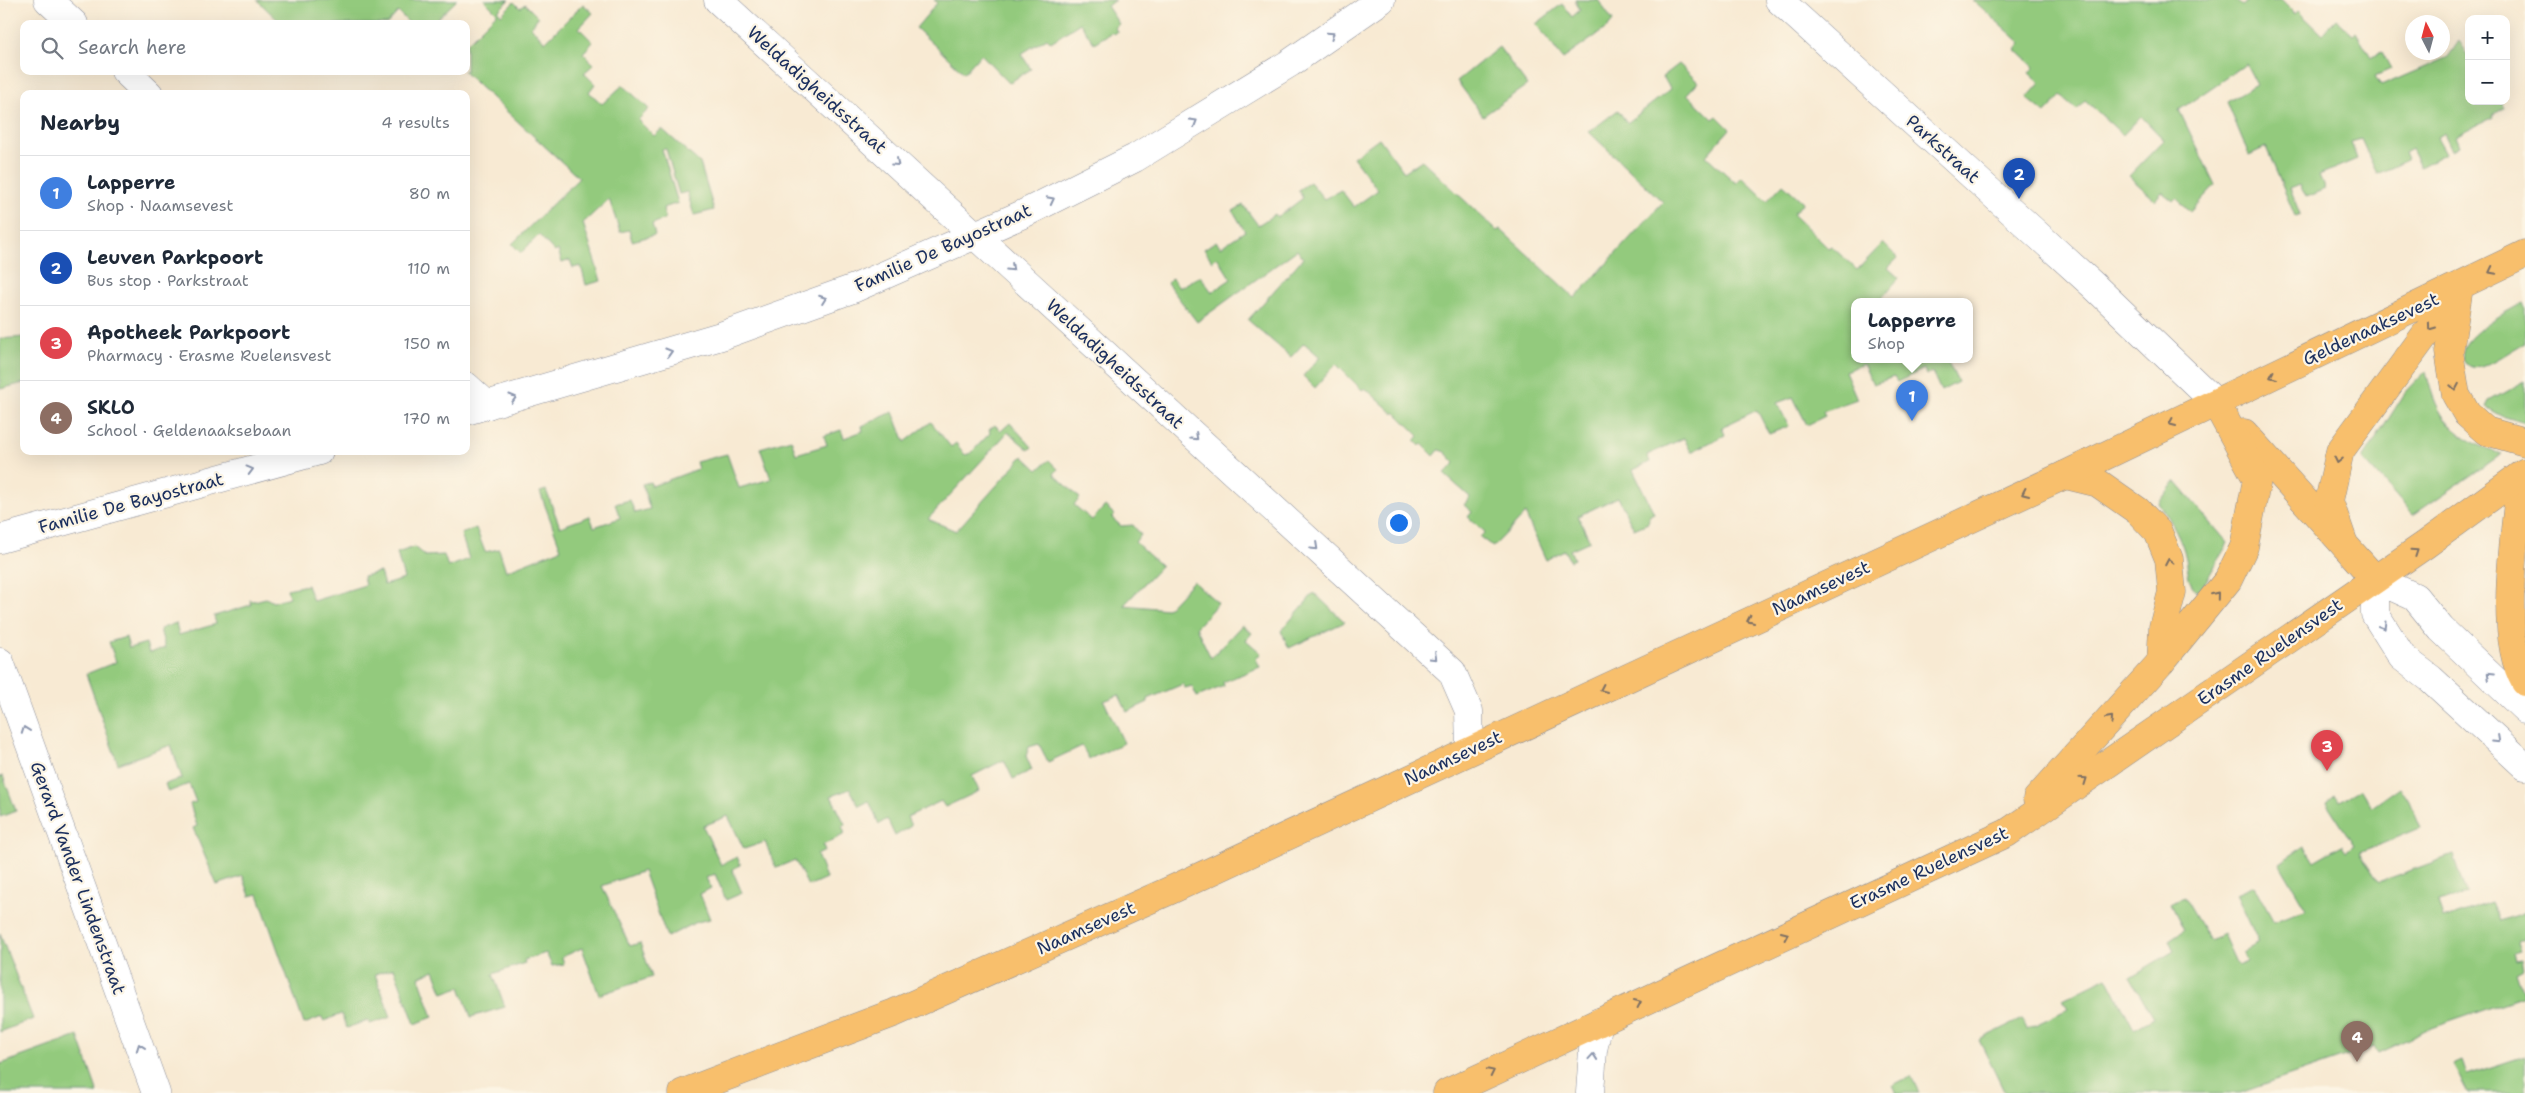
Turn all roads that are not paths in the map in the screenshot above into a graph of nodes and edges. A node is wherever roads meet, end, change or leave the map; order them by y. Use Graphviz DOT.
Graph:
graph roads {
  1 [pos="48,0"];
  2 [pos="718,0"];
  3 [pos="1381,0"];
  4 [pos="1779,0"];
  5 [pos="70,20"];
  6 [pos="129,75"];
  7 [pos="145,90"];
  8 [pos="975,235"];
  9 [pos="2525,254"];
  10 [pos="2459,288"];
  11 [pos="470,395"];
  12 [pos="2216,402"];
  13 [pos="476,408"];
  14 [pos="2525,442"];
  15 [pos="304,455"];
  16 [pos="2523,474"];
  17 [pos="2065,475"];
  18 [pos="0,539"];
  19 [pos="2344,544"];
  20 [pos="2375,579"];
  21 [pos="0,662"];
  22 [pos="2161,662"];
  23 [pos="2525,682"];
  24 [pos="2525,709"];
  25 [pos="1470,749"];
  26 [pos="2525,766"];
  27 [pos="2007,833"];
  28 [pos="1598,1022"];
  29 [pos="1460,1091"];
  30 [pos="156,1093"];
  31 [pos="683,1093"];
  32 [pos="1590,1093"];
  1 -- 5 [label="street"];
  2 -- 8 [label="street, Weldadigheidsstraat, one-way"];
  8 -- 3 [label="street, Familie De Bayostraat, one-way"];
  4 -- 12 [label="street, Parkstraat"];
  6 -- 7 [label="street"];
  13 -- 8 [label="street, Familie De Bayostraat, one-way"];
  8 -- 25 [label="street, Weldadigheidsstraat, one-way"];
  9 -- 10 [label="main road, Geldenaaksevest, one-way"];
  10 -- 12 [label="main road, Geldenaaksevest, one-way"];
  10 -- 14 [label="main road, one-way"];
  10 -- 19 [label="main road, one-way"];
  11 -- 13 [label="street"];
  12 -- 17 [label="main road, Naamsevest, one-way"];
  12 -- 19 [label="main road"];
  22 -- 12 [label="main road, one-way"];
  18 -- 15 [label="street, Familie De Bayostraat, one-way"];
  20 -- 16 [label="main road, one-way"];
  16 -- 23 [label="main road"];
  22 -- 17 [label="main road, one-way"];
  17 -- 25 [label="main road, Naamsevest, one-way"];
  19 -- 20 [label="main road"];
  24 -- 20 [label="street, one-way"];
  20 -- 26 [label="street, one-way"];
  27 -- 20 [label="main road, Erasme Ruelensvest, one-way"];
  30 -- 21 [label="street, Gerard Vander Lindenstraat, one-way"];
  27 -- 22 [label="main road, one-way"];
  25 -- 31 [label="main road, Naamsevest"];
  28 -- 27 [label="main road, Erasme Ruelensvest, one-way"];
  29 -- 28 [label="main road, Erasme Ruelensvest, one-way"];
  32 -- 28 [label="street, one-way"];
}
